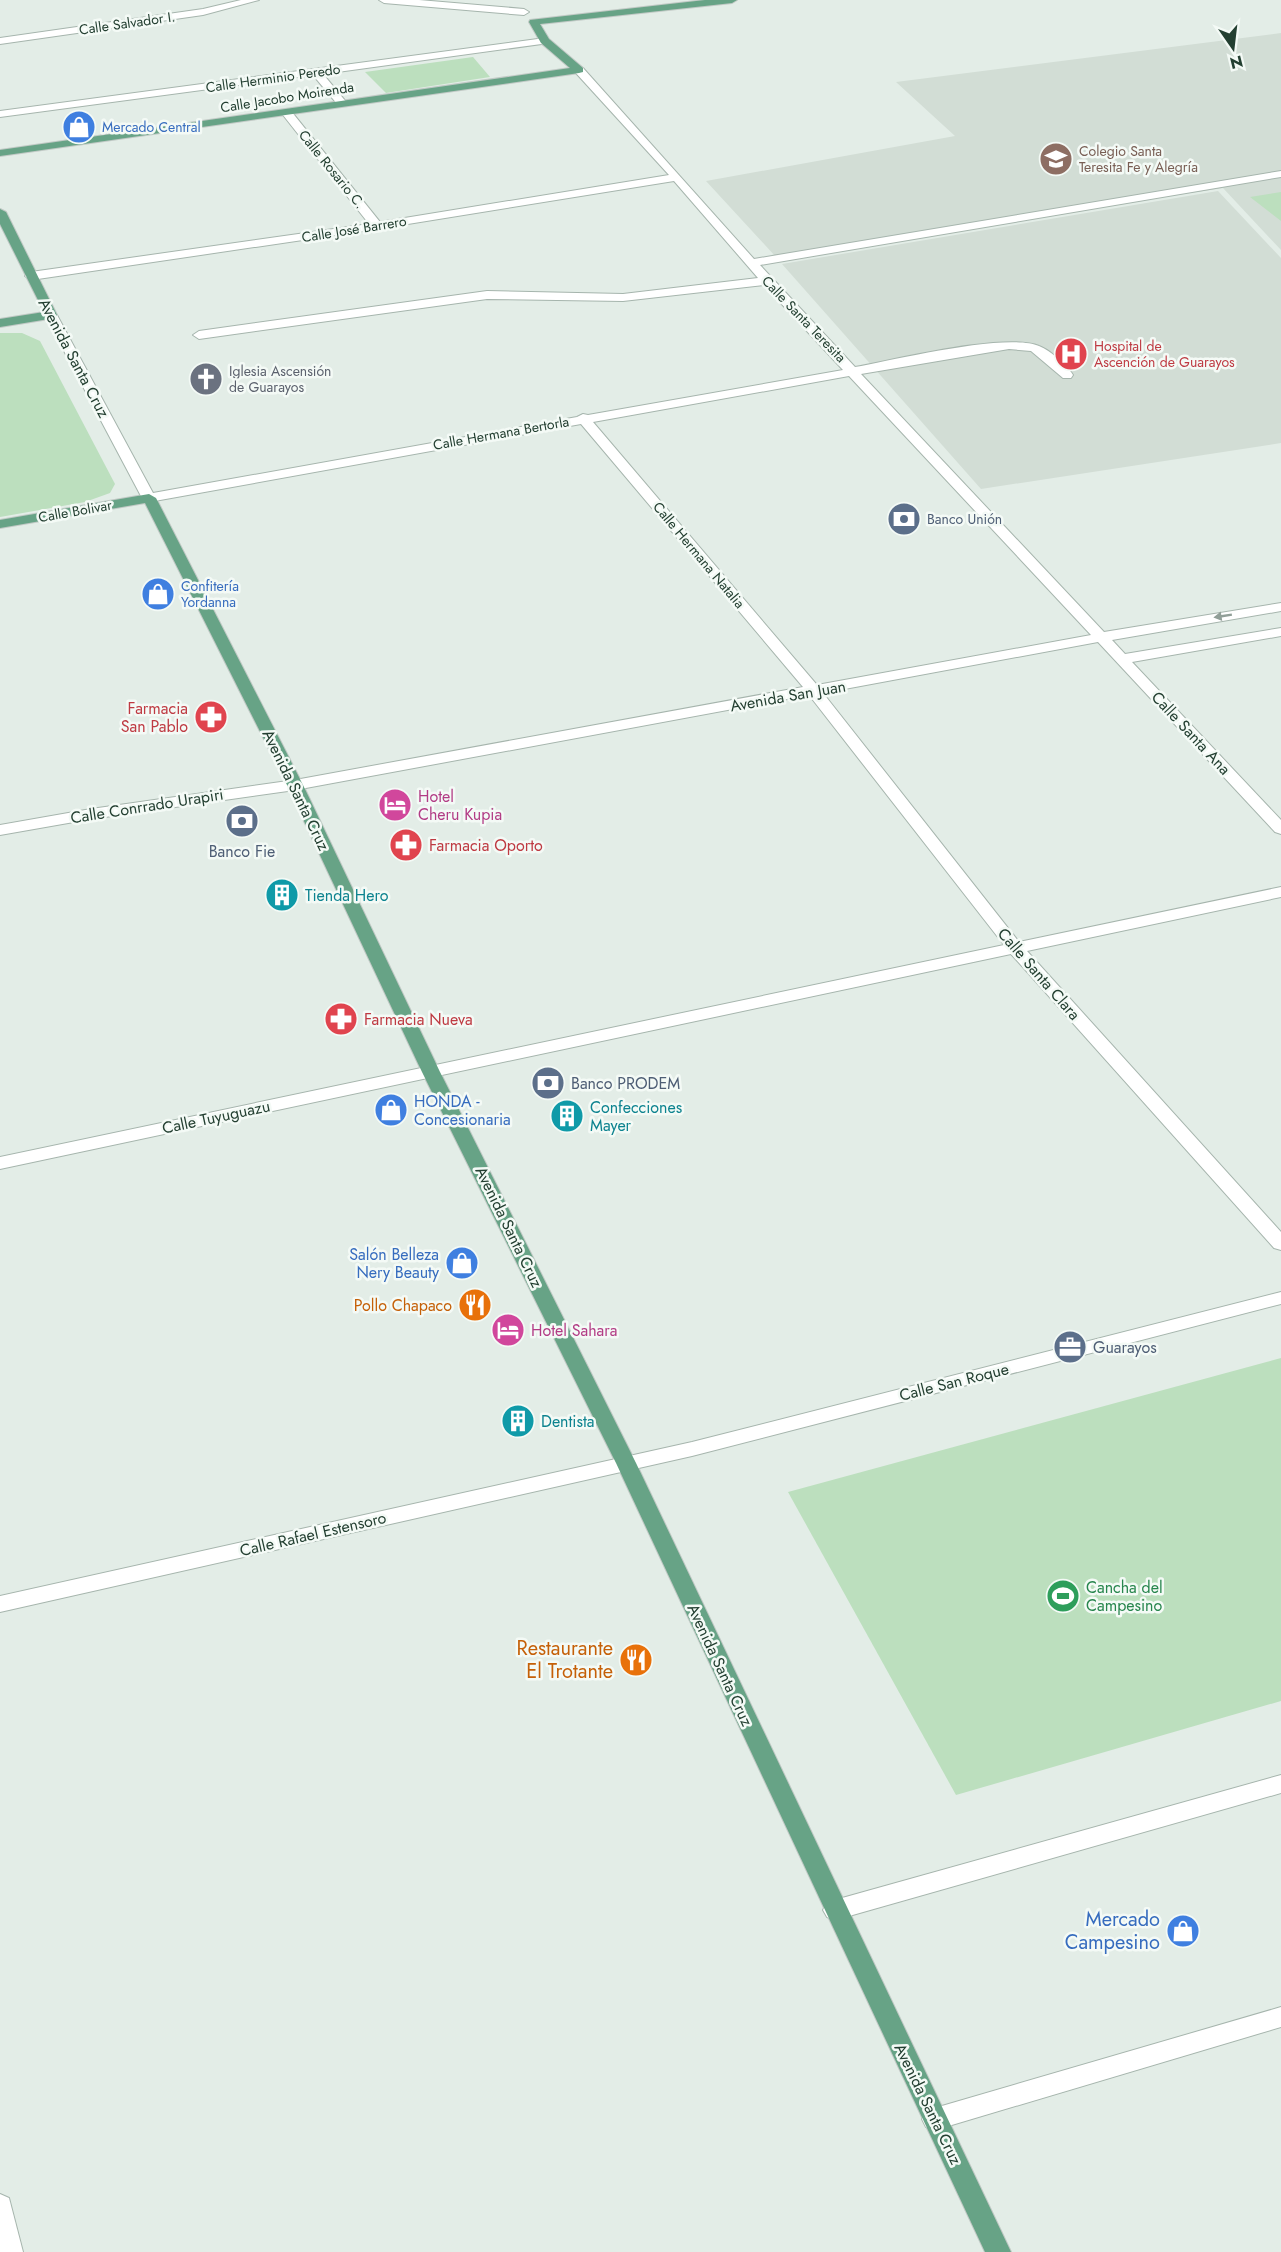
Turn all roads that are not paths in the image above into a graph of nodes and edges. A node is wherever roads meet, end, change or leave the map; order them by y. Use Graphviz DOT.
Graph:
graph roads {
  1 [pos="254,0"];
  2 [pos="384,0"];
  3 [pos="510,0"];
  4 [pos="732,0"];
  5 [pos="524,12"];
  6 [pos="534,22"];
  7 [pos="0,41"];
  8 [pos="545,41"];
  9 [pos="579,70"];
  10 [pos="316,72"];
  11 [pos="342,103"];
  12 [pos="287,113"];
  13 [pos="0,114"];
  14 [pos="0,153"];
  15 [pos="1281,174"];
  16 [pos="677,177"];
  17 [pos="0,212"];
  18 [pos="377,226"];
  19 [pos="751,263"];
  20 [pos="31,276"];
  21 [pos="767,281"];
  22 [pos="51,315"];
  23 [pos="0,323"];
  24 [pos="199,335"];
  25 [pos="853,371"];
  26 [pos="1067,375"];
  27 [pos="583,418"];
  28 [pos="149,498"];
  29 [pos="0,524"];
  30 [pos="1281,607"];
  31 [pos="1281,632"];
  32 [pos="1102,637"];
  33 [pos="1122,659"];
  34 [pos="814,691"];
  35 [pos="295,785"];
  36 [pos="1281,829"];
  37 [pos="0,830"];
  38 [pos="1281,892"];
  39 [pos="1014,948"];
  40 [pos="431,1072"];
  41 [pos="0,1163"];
  42 [pos="1281,1244"];
  43 [pos="1281,1298"];
  44 [pos="626,1463"];
  45 [pos="0,1604"];
  46 [pos="1281,1784"];
  47 [pos="835,1910"];
  48 [pos="1281,2017"];
  49 [pos="935,2119"];
  50 [pos="0,2211"];
  51 [pos="10,2252"];
  52 [pos="998,2252"];
  1 -- 7 [label="street, Calle Salvador I."];
  2 -- 5 [label="street"];
  3 -- 5 [label="street, Calle Santa Teresita"];
  4 -- 6 [label="main road"];
  5 -- 6 [label="street, Calle Santa Teresita"];
  6 -- 8 [label="main road, Calle Santa Teresita"];
  8 -- 9 [label="main road, Calle Santa Teresita"];
  8 -- 10 [label="street, Calle Herminio Peredo"];
  9 -- 11 [label="main road, Calle Jacobo Moirenda"];
  9 -- 16 [label="street, Calle Santa Teresita"];
  10 -- 11 [label="street"];
  10 -- 13 [label="street, Calle Herminio Peredo"];
  11 -- 12 [label="main road, Calle Jacobo Moirenda"];
  12 -- 14 [label="main road, Calle Jacobo Moirenda"];
  12 -- 18 [label="street, Calle Rosario C."];
  15 -- 19 [label="street"];
  16 -- 18 [label="street, Calle José Barrero"];
  16 -- 19 [label="street, Calle Santa Teresita"];
  17 -- 20 [label="main road, Avenida Santa Cruz"];
  18 -- 20 [label="street, Calle José Barrero"];
  19 -- 21 [label="street, Calle Santa Teresita"];
  20 -- 22 [label="main road, Avenida Santa Cruz"];
  21 -- 24 [label="street"];
  21 -- 25 [label="street, Calle Santa Teresita"];
  22 -- 23 [label="main road"];
  22 -- 28 [label="street, Avenida Santa Cruz"];
  25 -- 26 [label="street, Calle Hermana Bertorla"];
  25 -- 27 [label="street, Calle Hermana Bertorla"];
  25 -- 32 [label="street, Calle Santa Teresita"];
  27 -- 28 [label="street, Calle Hermana Bertorla"];
  27 -- 34 [label="street, Calle Hermana Natalia"];
  28 -- 29 [label="main road, Calle Bolivar"];
  28 -- 35 [label="main road, Avenida Santa Cruz"];
  30 -- 32 [label="street, Avenida San Juan, one-way"];
  31 -- 33 [label="street"];
  32 -- 33 [label="street, Calle Santa Ana"];
  32 -- 34 [label="street, Avenida San Juan"];
  33 -- 36 [label="street, Calle Santa Ana"];
  34 -- 35 [label="street, Avenida San Juan"];
  34 -- 39 [label="street, Calle Santa Clara"];
  35 -- 37 [label="street, Calle Conrrado Urapiri"];
  35 -- 40 [label="main road, Avenida Santa Cruz"];
  38 -- 39 [label="street, Calle Tuyuguazu"];
  39 -- 40 [label="street, Calle Tuyuguazu"];
  39 -- 42 [label="street, Calle Santa Clara"];
  40 -- 41 [label="street, Calle Tuyuguazu"];
  40 -- 44 [label="main road, Avenida Santa Cruz"];
  43 -- 44 [label="street, Calle San Roque"];
  44 -- 45 [label="street, Calle Rafael Estensoro"];
  44 -- 47 [label="main road, Avenida Santa Cruz"];
  46 -- 47 [label="street"];
  47 -- 49 [label="main road, Avenida Santa Cruz"];
  48 -- 49 [label="street"];
  49 -- 52 [label="main road, Avenida Santa Cruz"];
  50 -- 51 [label="street"];
}
